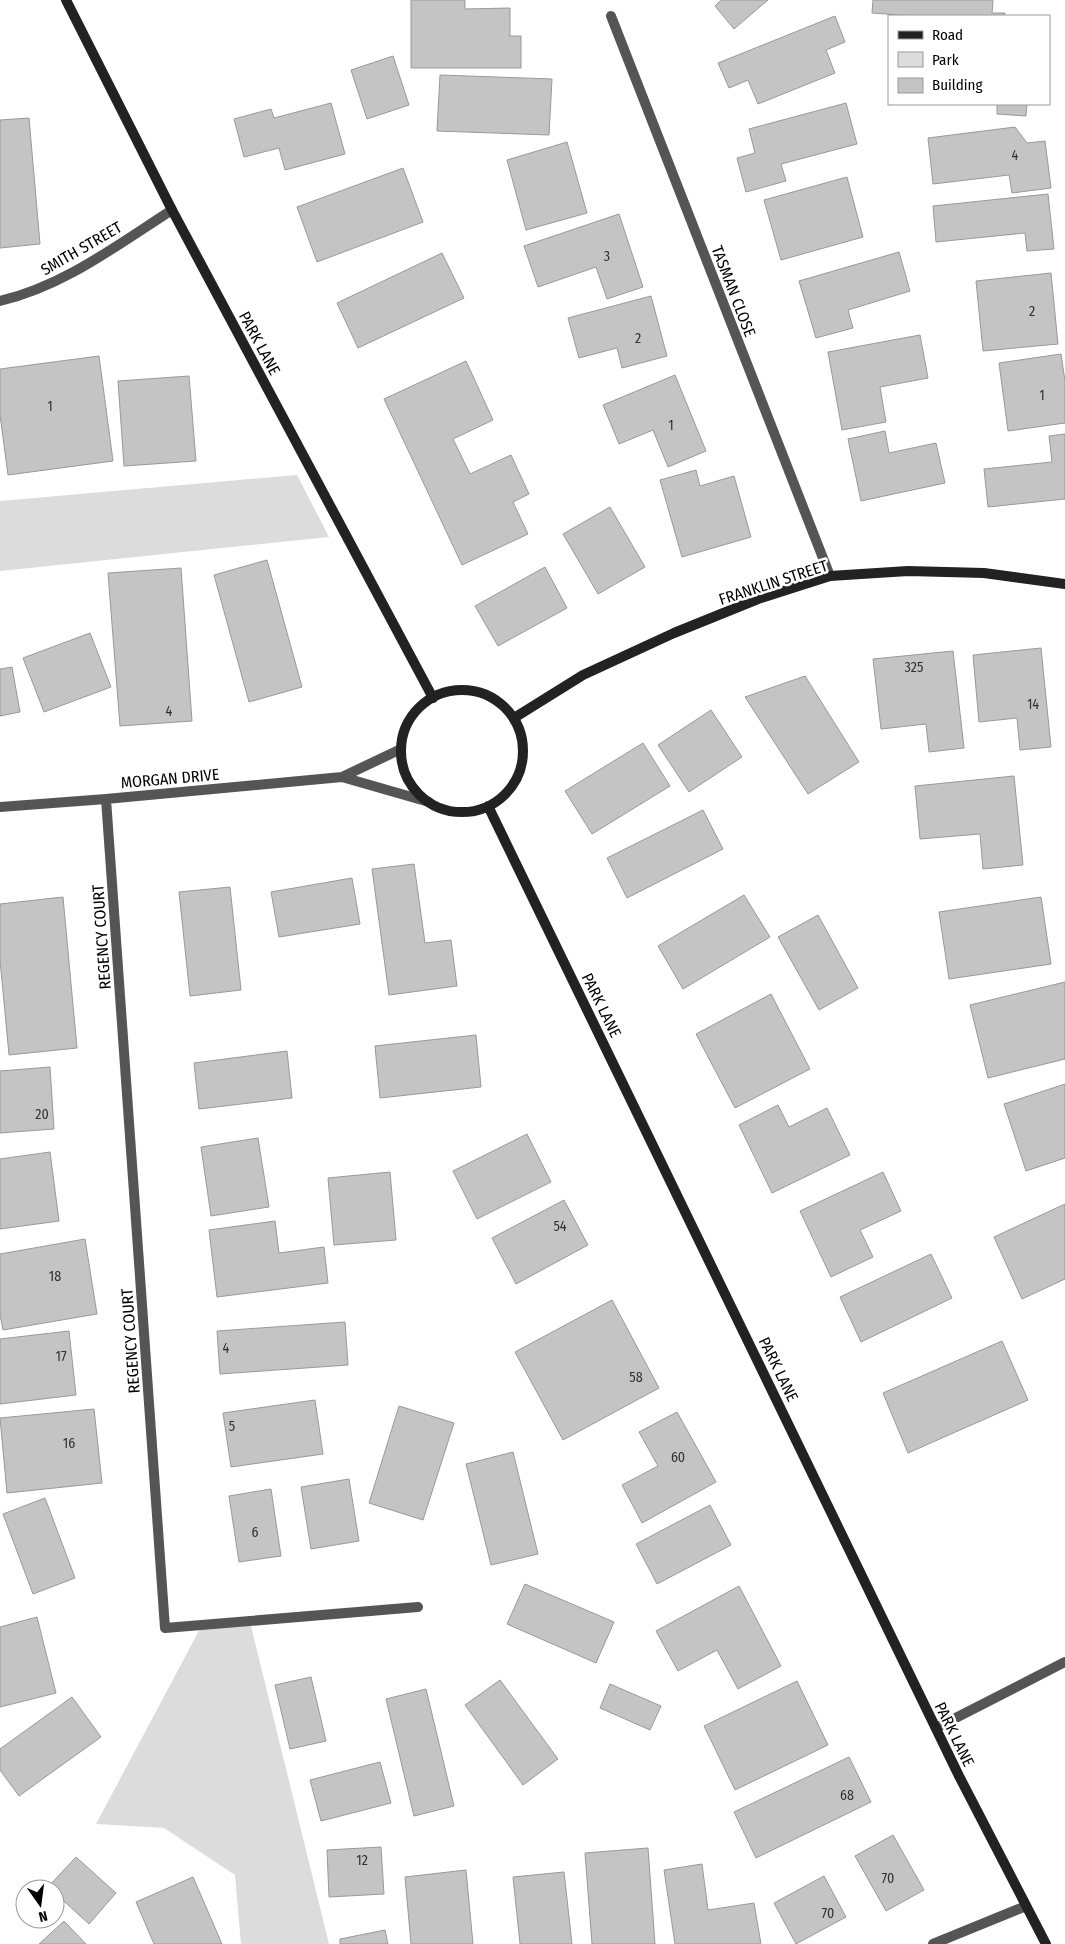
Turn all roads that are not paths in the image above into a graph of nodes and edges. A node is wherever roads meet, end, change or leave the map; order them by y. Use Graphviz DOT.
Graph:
graph roads {
  1 [pos="66,0"];
  2 [pos="611,16"];
  3 [pos="172,210"];
  4 [pos="0,301"];
  5 [pos="830,576"];
  6 [pos="1065,584"];
  7 [pos="432,698"];
  8 [pos="514,718"];
  9 [pos="401,749"];
  10 [pos="342,777"];
  11 [pos="106,799"];
  12 [pos="429,802"];
  13 [pos="488,806"];
  14 [pos="0,807"];
  15 [pos="418,1607"];
  16 [pos="1065,1662"];
  17 [pos="936,1728"];
  18 [pos="1026,1906"];
  19 [pos="933,1944"];
  20 [pos="1046,1944"];
  1 -- 3 [label="street, PARK LANE"];
  2 -- 5 [label="street, TASMAN CLOSE"];
  3 -- 4 [label="street, SMITH STREET"];
  3 -- 7 [label="street, PARK LANE"];
  5 -- 6 [label="street, FRANKLIN STREET"];
  5 -- 8 [label="street, FRANKLIN STREET"];
  7 -- 8 [label="street"];
  7 -- 9 [label="street"];
  8 -- 13 [label="street"];
  9 -- 10 [label="street, MORGAN DRIVE"];
  9 -- 12 [label="street"];
  10 -- 11 [label="street, MORGAN DRIVE"];
  10 -- 12 [label="street, MORGAN DRIVE"];
  11 -- 14 [label="street, MORGAN DRIVE"];
  11 -- 15 [label="street, REGENCY COURT"];
  12 -- 13 [label="street"];
  13 -- 17 [label="street, PARK LANE"];
  16 -- 17 [label="street"];
  17 -- 18 [label="street, PARK LANE"];
  18 -- 19 [label="street"];
  18 -- 20 [label="street, PARK LANE"];
}
